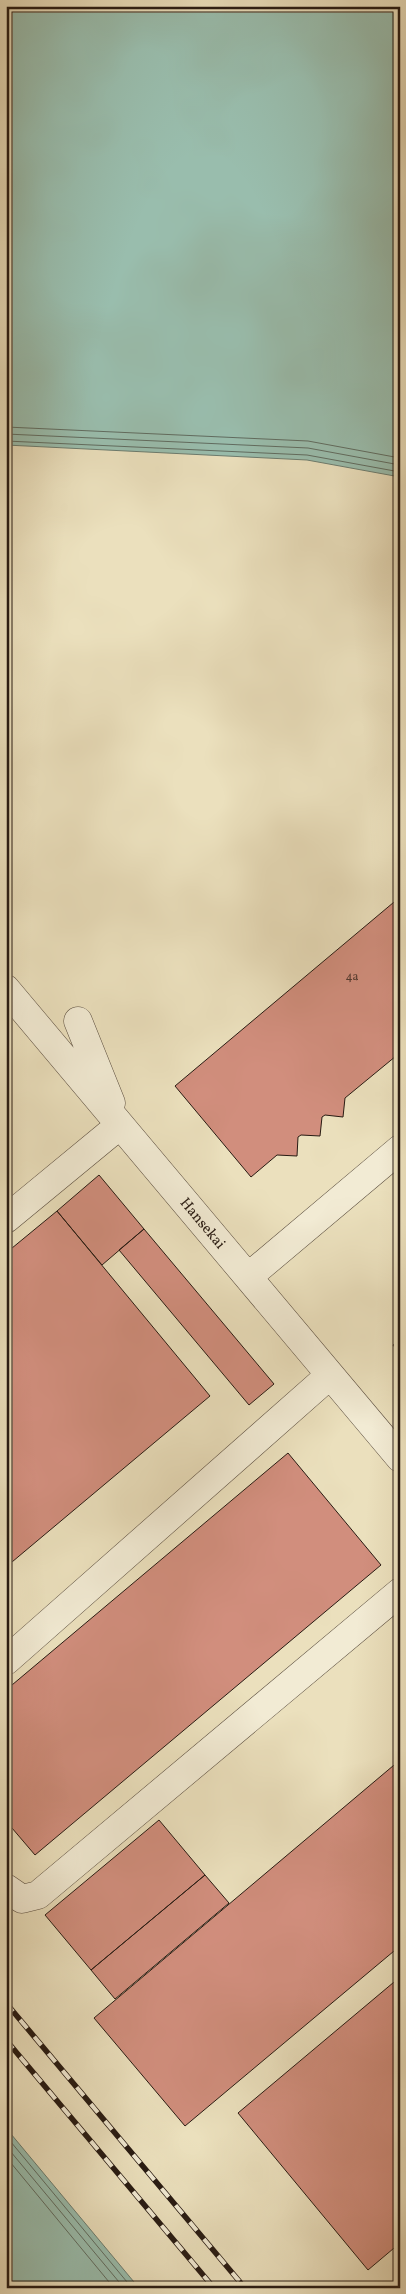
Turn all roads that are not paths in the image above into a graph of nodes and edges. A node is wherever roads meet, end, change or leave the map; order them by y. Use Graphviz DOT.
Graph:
graph roads {
  1 [pos="6,989"];
  2 [pos="78,1020"];
  3 [pos="120,1125"];
  4 [pos="400,1149"];
  5 [pos="6,1219"];
  6 [pos="248,1277"];
  7 [pos="330,1375"];
  8 [pos="400,1458"];
  9 [pos="400,1592"];
  10 [pos="6,1661"];
  11 [pos="6,1888"];
  1 -- 3 [label="lane, Hansekai"];
  2 -- 3 [label="lane"];
  3 -- 5 [label="lane"];
  3 -- 6 [label="lane, Hansekai"];
  4 -- 6 [label="lane"];
  6 -- 7 [label="lane, Hansekai"];
  7 -- 8 [label="lane, Hansekai"];
  7 -- 10 [label="lane"];
  9 -- 11 [label="lane"];
}
